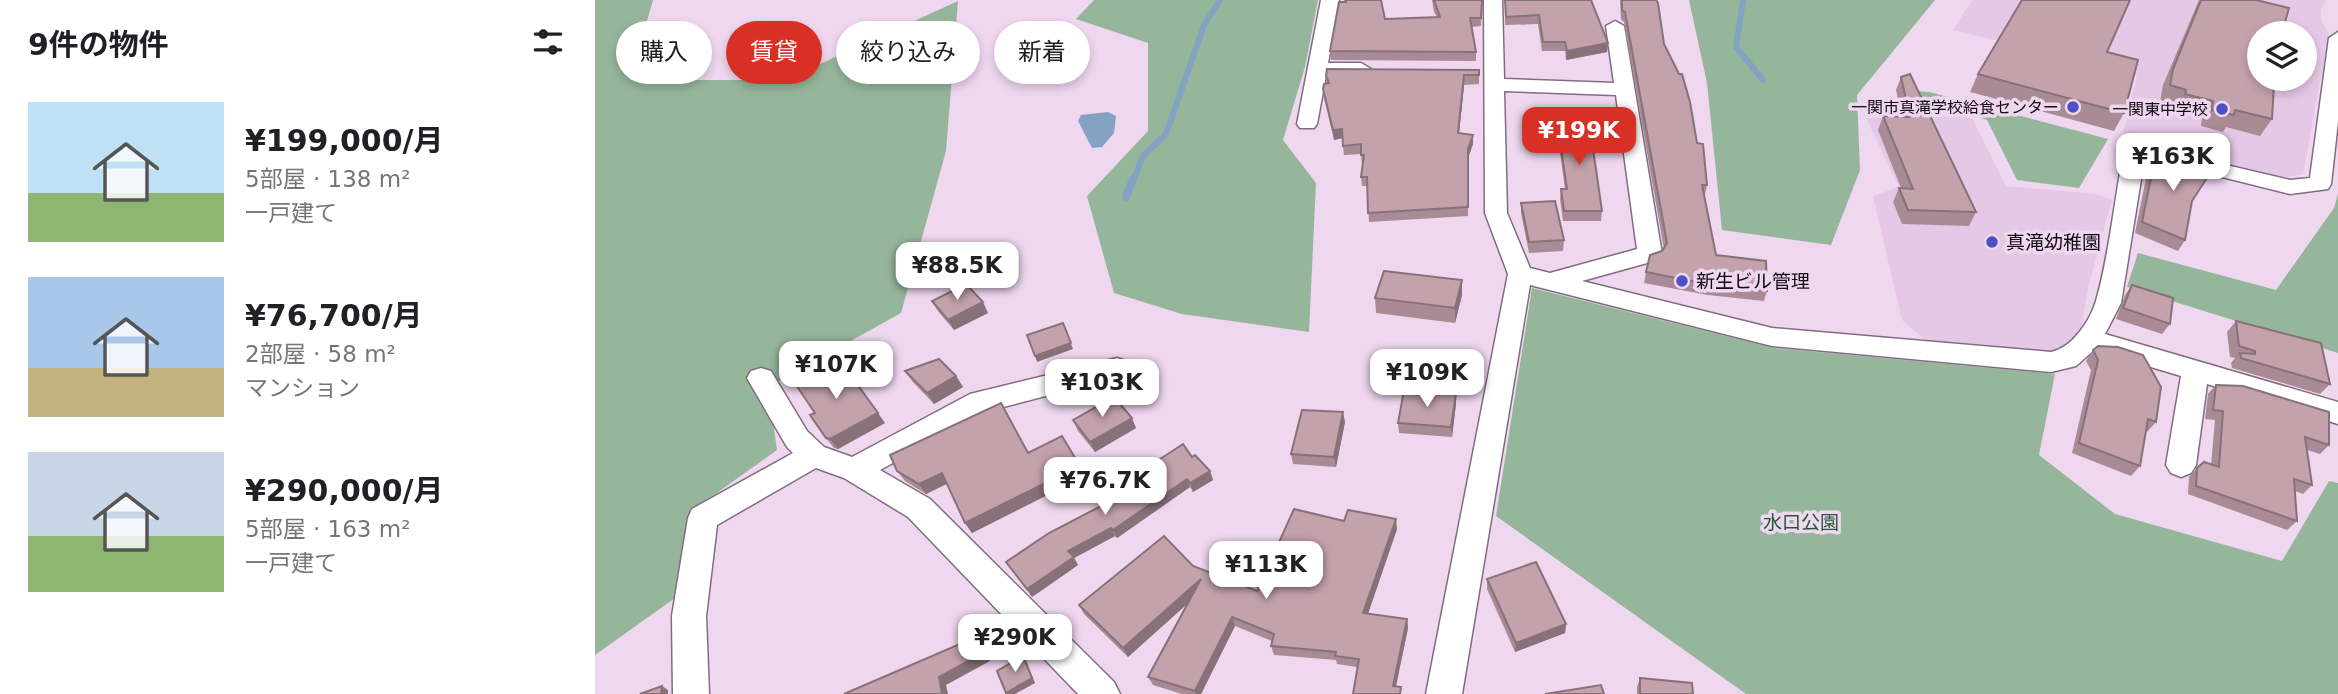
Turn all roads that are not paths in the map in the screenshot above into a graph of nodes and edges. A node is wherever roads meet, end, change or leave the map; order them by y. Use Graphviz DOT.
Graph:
graph roads {
  1 [pos="1330,0"];
  2 [pos="1493,0"];
  3 [pos="1615,26"];
  4 [pos="2338,38"];
  5 [pos="1318,69"];
  6 [pos="1385,69"];
  7 [pos="1489,75"];
  8 [pos="1624,89"];
  9 [pos="1307,124"];
  10 [pos="1520,274"];
  11 [pos="1551,282"];
  12 [pos="2089,339"];
  13 [pos="1118,368"];
  14 [pos="2195,370"];
  15 [pos="761,378"];
  16 [pos="2338,412"];
  17 [pos="814,455"];
  18 [pos="2181,465"];
  19 [pos="854,470"];
  20 [pos="691,694"];
  21 [pos="1102,694"];
  22 [pos="1444,694"];
  1 -- 5 [label="street"];
  2 -- 7 [label="street"];
  3 -- 8 [label="street"];
  4 -- 12 [label="street"];
  5 -- 6 [label="street"];
  5 -- 9 [label="street"];
  7 -- 8 [label="street"];
  7 -- 10 [label="street"];
  8 -- 11 [label="street"];
  10 -- 11 [label="street"];
  10 -- 22 [label="street"];
  11 -- 12 [label="street"];
  12 -- 14 [label="street"];
  13 -- 19 [label="street"];
  14 -- 16 [label="street"];
  14 -- 18 [label="street"];
  15 -- 17 [label="street"];
  17 -- 19 [label="street"];
  17 -- 20 [label="street"];
  19 -- 21 [label="street"];
}
